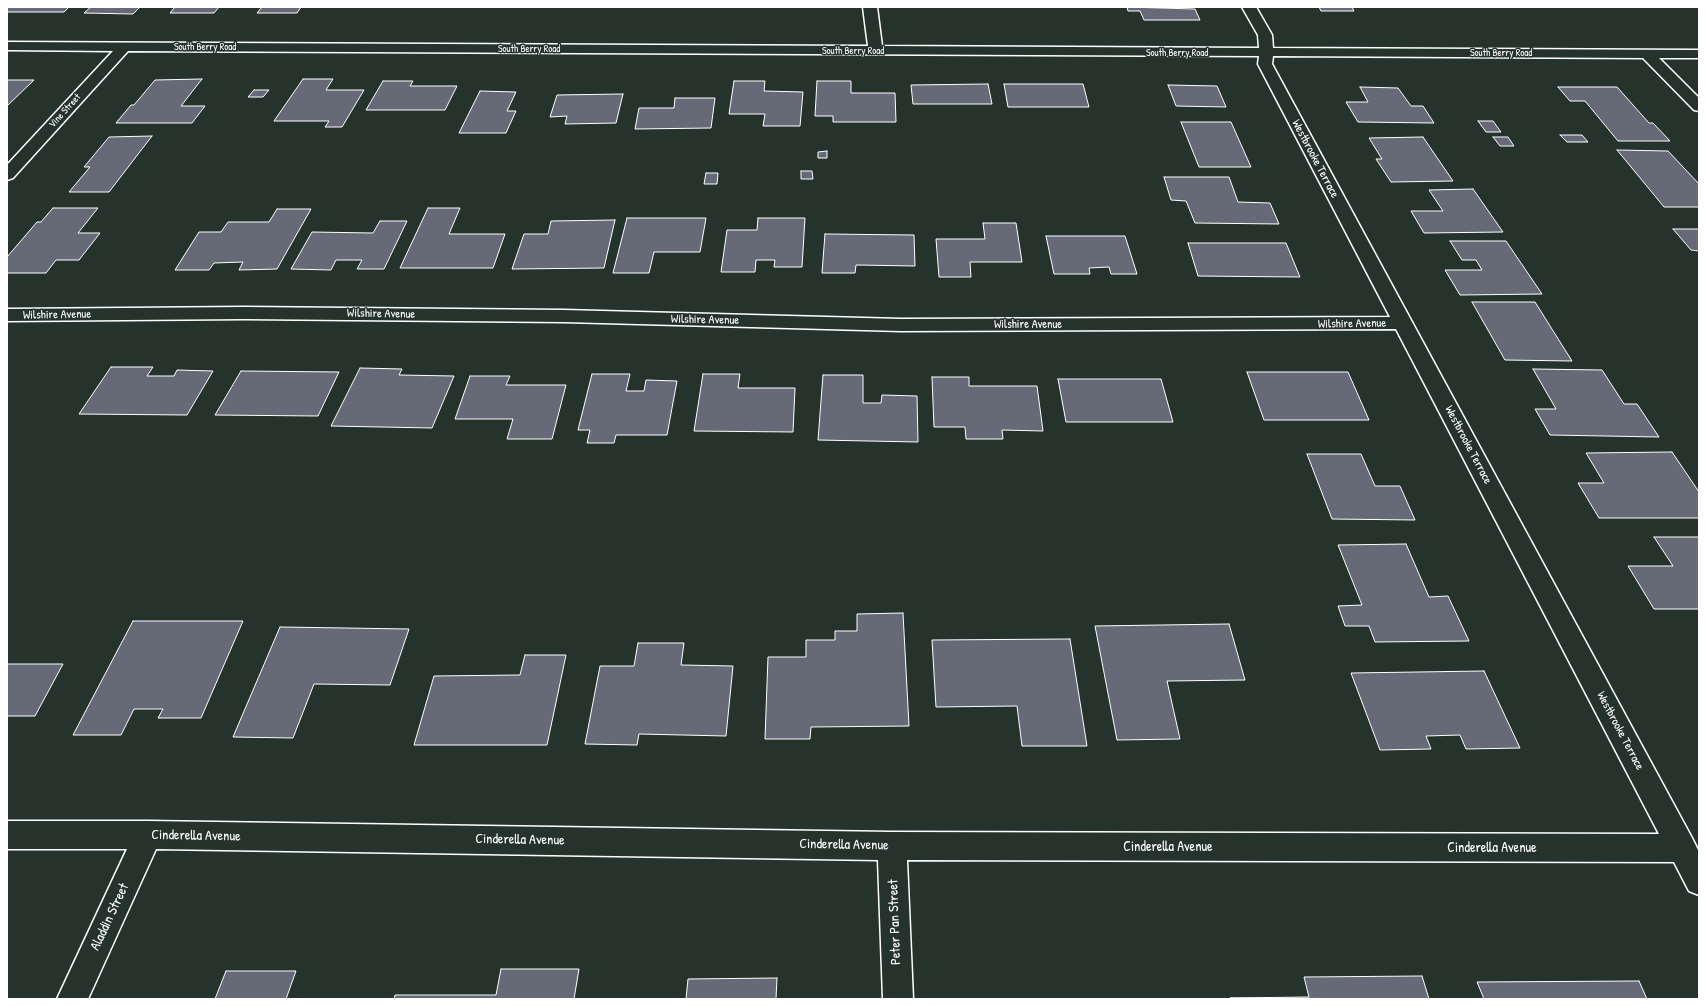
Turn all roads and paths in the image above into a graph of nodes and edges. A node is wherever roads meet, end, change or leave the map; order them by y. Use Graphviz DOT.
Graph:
graph roads {
  1 [pos="870,7"];
  2 [pos="1249,7"];
  3 [pos="7,46"];
  4 [pos="124,47"];
  5 [pos="876,51"];
  6 [pos="1267,53"];
  7 [pos="1647,54"];
  8 [pos="1699,54"];
  9 [pos="1699,107"];
  10 [pos="7,175"];
  11 [pos="7,315"];
  12 [pos="1402,323"];
  13 [pos="7,835"];
  14 [pos="148,835"];
  15 [pos="892,846"];
  16 [pos="1682,848"];
  17 [pos="1699,881"];
  18 [pos="72,999"];
  19 [pos="898,999"];
  1 -- 5 [label="street"];
  2 -- 6 [label="street, Westbrooke Terrace"];
  3 -- 4 [label="street, South Berry Road"];
  4 -- 5 [label="street, South Berry Road"];
  4 -- 10 [label="street, Vine Street"];
  5 -- 6 [label="street, South Berry Road"];
  6 -- 7 [label="street, South Berry Road"];
  6 -- 12 [label="street, Westbrooke Terrace"];
  7 -- 8 [label="street, South Berry Road"];
  7 -- 9 [label="street"];
  11 -- 12 [label="street, Wilshire Avenue"];
  12 -- 16 [label="street, Westbrooke Terrace"];
  13 -- 14 [label="street, Cinderella Avenue"];
  14 -- 15 [label="street, Cinderella Avenue"];
  14 -- 18 [label="street, Aladdin Street"];
  15 -- 16 [label="street, Cinderella Avenue"];
  15 -- 19 [label="street, Peter Pan Street"];
  16 -- 17 [label="street, Westbrooke Terrace"];
}
